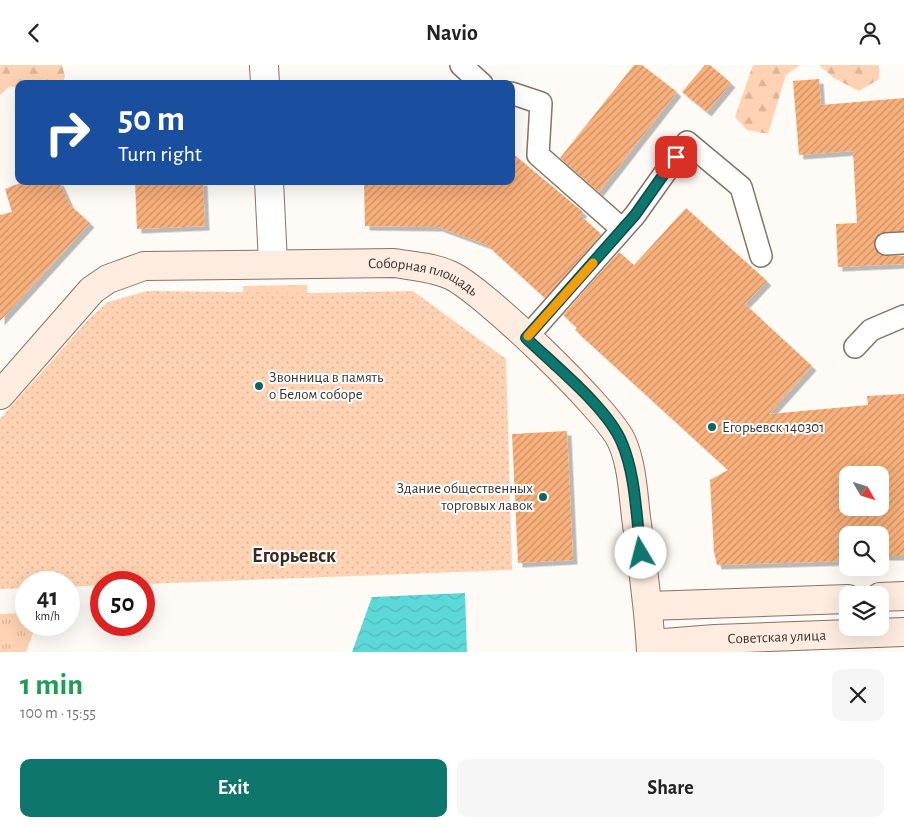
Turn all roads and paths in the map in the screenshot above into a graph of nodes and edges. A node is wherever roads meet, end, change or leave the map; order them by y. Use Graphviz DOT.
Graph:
graph roads {
  1 [pos="264,65"];
  2 [pos="460,65"];
  3 [pos="265,80"];
  4 [pos="477,80"];
  5 [pos="515,94"];
  6 [pos="269,185"];
  7 [pos="622,229"];
  8 [pos="761,256"];
  9 [pos="273,263"];
  10 [pos="904,316"];
  11 [pos="526,338"];
  12 [pos="856,347"];
  13 [pos="0,395"];
  14 [pos="904,596"];
  15 [pos="889,597"];
  16 [pos="839,599"];
  17 [pos="648,606"];
  18 [pos="904,632"];
  19 [pos="651,648"];
  1 -- 3 [label="street"];
  2 -- 4 [label="lane"];
  5 -- 7 [label="lane"];
  6 -- 9 [label="street"];
  7 -- 8 [label="lane"];
  7 -- 11 [label="lane"];
  9 -- 11 [label="main road, Соборная площадь"];
  9 -- 13 [label="main road, Соборная площадь"];
  10 -- 12 [label="lane"];
  11 -- 17 [label="main road, Соборная площадь"];
  14 -- 15 [label="main road"];
  16 -- 17 [label="main road"];
  17 -- 19 [label="main road, Соборная площадь"];
  18 -- 19 [label="main road, Советская улица"];
}
